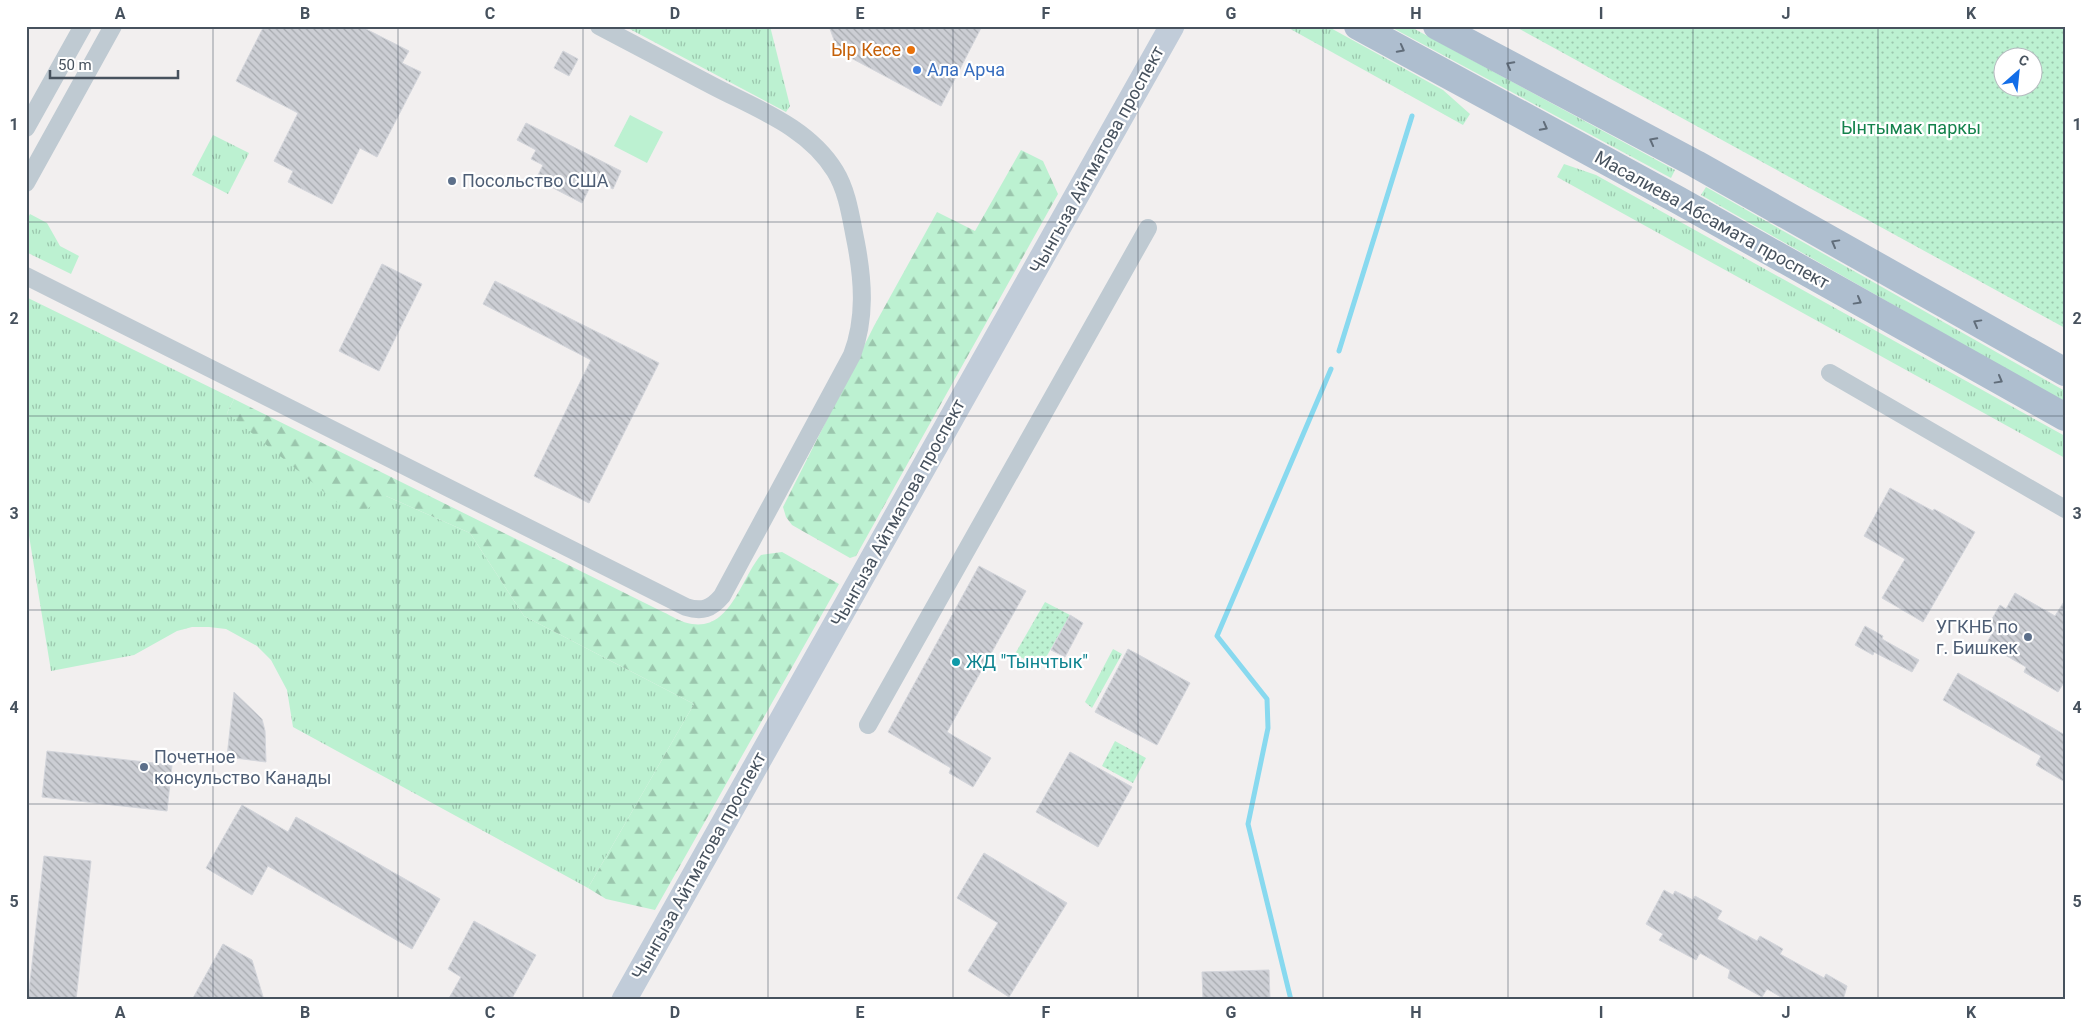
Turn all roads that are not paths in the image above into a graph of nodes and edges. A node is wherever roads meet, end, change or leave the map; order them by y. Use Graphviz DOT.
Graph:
graph roads {
  1 [pos="83,26"];
  2 [pos="113,26"];
  3 [pos="598,26"];
  4 [pos="1172,26"];
  5 [pos="1358,26"];
  6 [pos="1437,26"];
  7 [pos="26,128"];
  8 [pos="1696,164"];
  9 [pos="26,183"];
  10 [pos="1678,200"];
  11 [pos="1148,228"];
  12 [pos="26,276"];
  13 [pos="2065,372"];
  14 [pos="1830,373"];
  15 [pos="2065,417"];
  16 [pos="2065,509"];
  17 [pos="868,725"];
  18 [pos="624,1000"];
  1 -- 7 [label="street"];
  2 -- 9 [label="street"];
  3 -- 12 [label="street"];
  4 -- 18 [label="main road, Чынгыза Айтматова проспект"];
  5 -- 10 [label="main road, Масалиева Абсамата проспект, one-way"];
  8 -- 6 [label="main road, one-way"];
  8 -- 10 [label="main road"];
  13 -- 8 [label="main road, one-way"];
  10 -- 15 [label="main road, Масалиева Абсамата проспект, one-way"];
  11 -- 17 [label="street"];
  14 -- 16 [label="street"];
}
